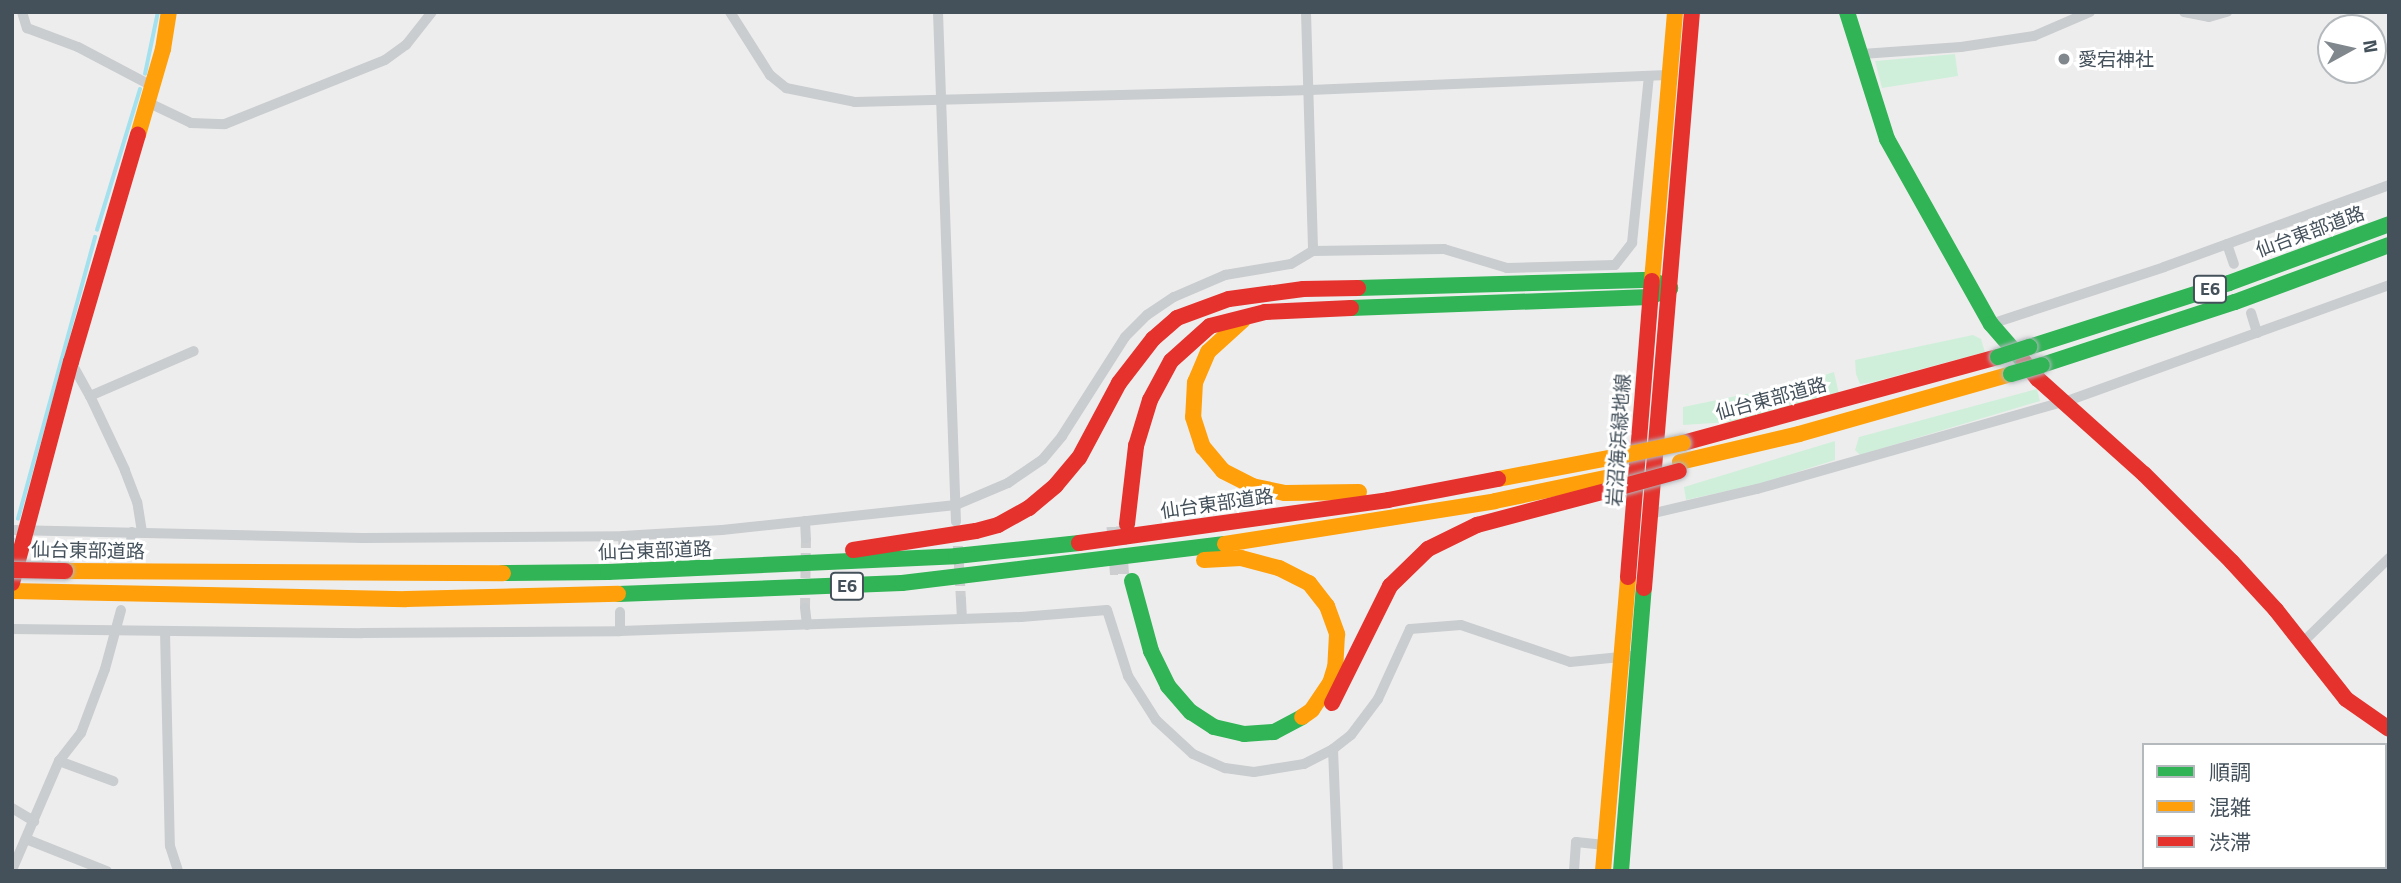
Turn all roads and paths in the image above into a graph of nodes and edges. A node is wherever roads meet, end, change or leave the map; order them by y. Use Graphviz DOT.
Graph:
graph roads {
  1 [pos="169,12"];
  2 [pos="432,12"];
  3 [pos="730,12"];
  4 [pos="938,12"];
  5 [pos="1306,12"];
  6 [pos="1675,12"];
  7 [pos="1692,12"];
  8 [pos="1847,12"];
  9 [pos="2091,12"];
  10 [pos="2184,12"];
  11 [pos="2227,12"];
  12 [pos="23,18"];
  13 [pos="12,26"];
  14 [pos="1862,54"];
  15 [pos="1686,74"];
  16 [pos="1669,75"];
  17 [pos="1649,77"];
  18 [pos="152,86"];
  19 [pos="1310,90"];
  20 [pos="942,101"];
  21 [pos="147,102"];
  22 [pos="2389,185"];
  23 [pos="2389,224"];
  24 [pos="2227,244"];
  25 [pos="2389,245"];
  26 [pos="1313,251"];
  27 [pos="2234,264"];
  28 [pos="2389,285"];
  29 [pos="1651,288"];
  30 [pos="1670,288"];
  31 [pos="1210,307"];
  32 [pos="2251,313"];
  33 [pos="1247,316"];
  34 [pos="1991,324"];
  35 [pos="2257,333"];
  36 [pos="194,351"];
  37 [pos="71,362"];
  38 [pos="90,396"];
  39 [pos="2063,401"];
  40 [pos="1620,456"];
  41 [pos="1618,482"];
  42 [pos="956,505"];
  43 [pos="1650,514"];
  44 [pos="805,521"];
  45 [pos="957,522"];
  46 [pos="19,530"];
  47 [pos="137,532"];
  48 [pos="623,537"];
  49 [pos="806,538"];
  50 [pos="130,553"];
  51 [pos="624,556"];
  52 [pos="2389,558"];
  53 [pos="12,570"];
  54 [pos="608,572"];
  55 [pos="12,583"];
  56 [pos="788,589"];
  57 [pos="12,591"];
  58 [pos="961,600"];
  59 [pos="805,608"];
  60 [pos="121,610"];
  61 [pos="620,612"];
  62 [pos="962,619"];
  63 [pos="807,625"];
  64 [pos="12,629"];
  65 [pos="117,631"];
  66 [pos="165,631"];
  67 [pos="620,631"];
  68 [pos="2302,643"];
  69 [pos="1641,656"];
  70 [pos="1622,657"];
  71 [pos="2389,730"];
  72 [pos="1333,749"];
  73 [pos="59,761"];
  74 [pos="113,780"];
  75 [pos="12,808"];
  76 [pos="34,821"];
  77 [pos="26,839"];
  78 [pos="1605,845"];
  79 [pos="12,870"];
  80 [pos="107,871"];
  81 [pos="178,871"];
  82 [pos="1338,871"];
  83 [pos="1574,871"];
  84 [pos="1604,871"];
  85 [pos="1621,871"];
  1 -- 18 [label="main road"];
  2 -- 21 [label="street"];
  3 -- 20 [label="street"];
  4 -- 20 [label="street"];
  5 -- 19 [label="street"];
  6 -- 16 [label="main road, 岩沼海浜緑地線"];
  7 -- 15 [label="main road, 岩沼海浜緑地線"];
  8 -- 14 [label="main road"];
  9 -- 14 [label="street"];
  10 -- 11 [label="street"];
  12 -- 13 [label="street"];
  12 -- 18 [label="street"];
  14 -- 34 [label="main road"];
  15 -- 16 [label="street"];
  15 -- 30 [label="main road, 岩沼海浜緑地線"];
  16 -- 17 [label="street"];
  16 -- 29 [label="main road, 岩沼海浜緑地線"];
  17 -- 19 [label="street"];
  17 -- 26 [label="street"];
  18 -- 21 [label="main road"];
  19 -- 20 [label="street"];
  19 -- 26 [label="street"];
  20 -- 42 [label="street"];
  21 -- 37 [label="main road"];
  22 -- 24 [label="street"];
  23 -- 40 [label="main road, 仙台東部道路 / E6, bridge"];
  24 -- 27 [label="street"];
  24 -- 34 [label="street"];
  25 -- 41 [label="main road, 仙台東部道路 / E6, bridge"];
  26 -- 42 [label="street"];
  28 -- 35 [label="street"];
  29 -- 30 [label="main road"];
  29 -- 31 [label="main road"];
  29 -- 33 [label="main road"];
  29 -- 70 [label="main road, 岩沼海浜緑地線"];
  30 -- 43 [label="main road, 岩沼海浜緑地線"];
  31 -- 33 [label="main road"];
  31 -- 54 [label="main road"];
  32 -- 35 [label="street"];
  33 -- 40 [label="main road"];
  34 -- 39 [label="main road"];
  35 -- 39 [label="street"];
  36 -- 38 [label="street"];
  37 -- 38 [label="street"];
  37 -- 46 [label="main road"];
  38 -- 47 [label="street"];
  39 -- 43 [label="street"];
  39 -- 68 [label="main road"];
  40 -- 54 [label="main road, 仙台東部道路 / E6"];
  41 -- 56 [label="main road, 仙台東部道路 / E6"];
  41 -- 56 [label="main road"];
  42 -- 44 [label="street"];
  42 -- 45 [label="street"];
  43 -- 69 [label="main road, 岩沼海浜緑地線"];
  44 -- 48 [label="street"];
  44 -- 49 [label="street"];
  46 -- 47 [label="street"];
  46 -- 55 [label="main road"];
  47 -- 48 [label="street"];
  47 -- 50 [label="street"];
  48 -- 51 [label="street"];
  52 -- 68 [label="street"];
  53 -- 54 [label="main road, 仙台東部道路 / E6, bridge"];
  56 -- 57 [label="main road, 仙台東部道路 / E6"];
  58 -- 62 [label="street"];
  59 -- 63 [label="street"];
  60 -- 65 [label="street"];
  61 -- 67 [label="street"];
  62 -- 63 [label="street"];
  62 -- 72 [label="street"];
  63 -- 67 [label="street"];
  64 -- 65 [label="street"];
  65 -- 66 [label="street"];
  65 -- 73 [label="street"];
  66 -- 67 [label="street"];
  66 -- 81 [label="street"];
  68 -- 71 [label="main road"];
  69 -- 70 [label="street"];
  69 -- 85 [label="main road, 岩沼海浜緑地線"];
  70 -- 72 [label="street"];
  70 -- 78 [label="main road, 岩沼海浜緑地線"];
  72 -- 82 [label="street"];
  73 -- 74 [label="street"];
  73 -- 76 [label="street"];
  75 -- 76 [label="street"];
  76 -- 77 [label="street"];
  77 -- 79 [label="street"];
  77 -- 80 [label="street"];
  78 -- 83 [label="street"];
  78 -- 84 [label="main road, 岩沼海浜緑地線"];
}
